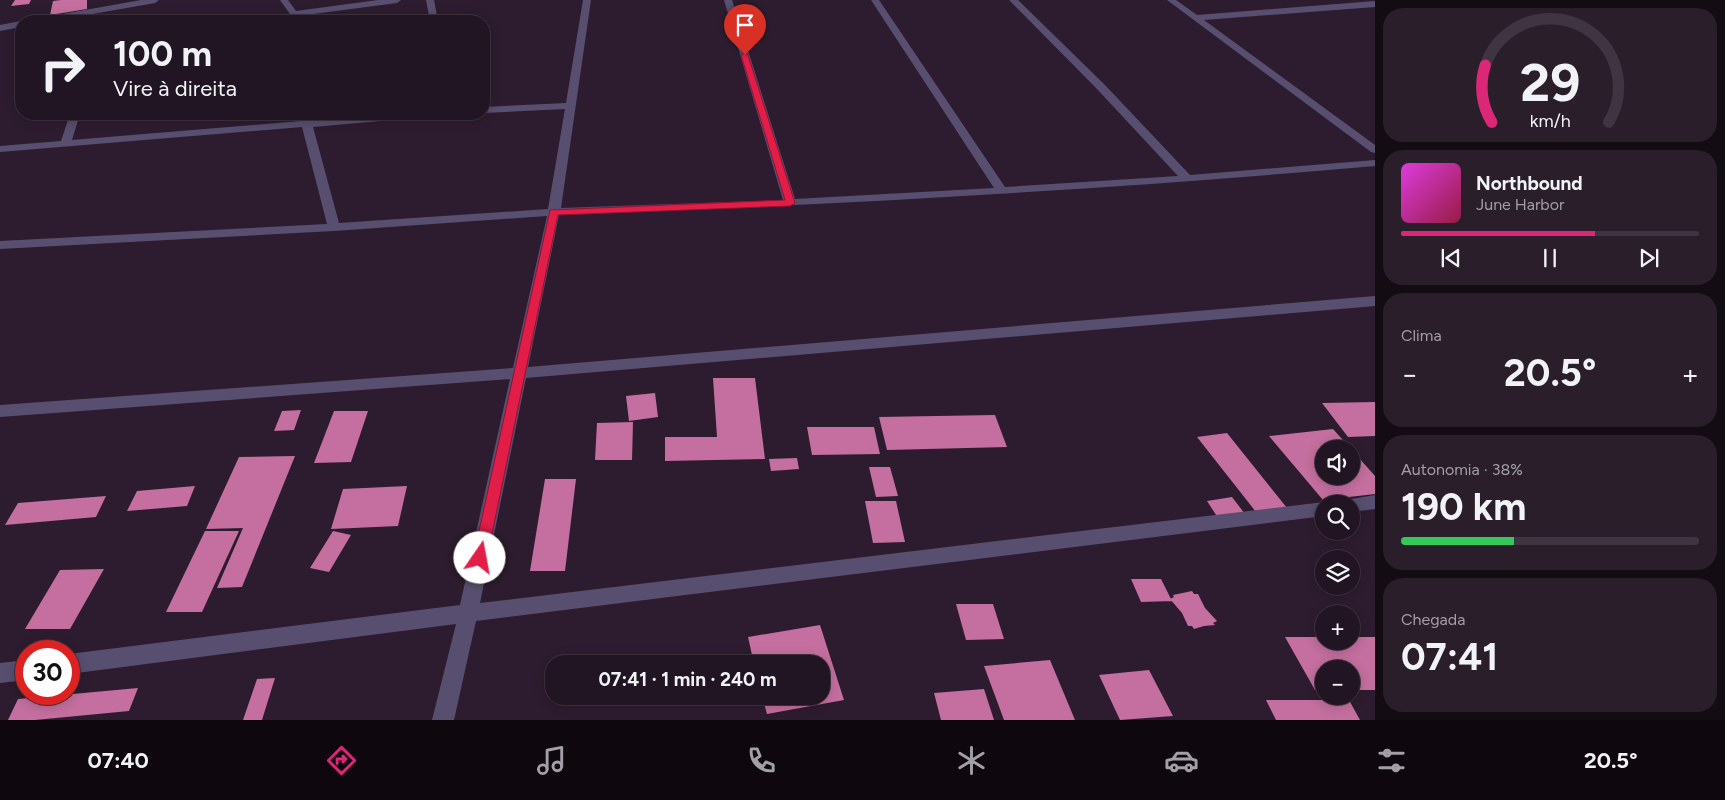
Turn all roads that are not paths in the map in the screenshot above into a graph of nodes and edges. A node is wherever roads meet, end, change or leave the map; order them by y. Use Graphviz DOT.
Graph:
graph roads {
  1 [pos="155,0"];
  2 [pos="284,0"];
  3 [pos="397,0"];
  4 [pos="430,0"];
  5 [pos="587,0"];
  6 [pos="728,0"];
  7 [pos="875,0"];
  8 [pos="1014,0"];
  9 [pos="1171,0"];
  10 [pos="1320,0"];
  11 [pos="1375,4"];
  12 [pos="108,5"];
  13 [pos="1330,6"];
  14 [pos="66,15"];
  15 [pos="292,15"];
  16 [pos="311,15"];
  17 [pos="433,15"];
  18 [pos="1195,18"];
  19 [pos="15,25"];
  20 [pos="0,28"];
  21 [pos="572,106"];
  22 [pos="490,110"];
  23 [pos="73,120"];
  24 [pos="286,120"];
  25 [pos="305,120"];
  26 [pos="65,144"];
  27 [pos="0,149"];
  28 [pos="1375,150"];
  29 [pos="1375,163"];
  30 [pos="1187,179"];
  31 [pos="1002,191"];
  32 [pos="790,203"];
  33 [pos="554,212"];
  34 [pos="334,227"];
  35 [pos="0,244"];
  36 [pos="1375,301"];
  37 [pos="519,373"];
  38 [pos="0,411"];
  39 [pos="1375,502"];
  40 [pos="1360,504"];
  41 [pos="1315,510"];
  42 [pos="468,613"];
  43 [pos="80,663"];
  44 [pos="15,671"];
  45 [pos="0,673"];
  46 [pos="442,720"];
  1 -- 12 [label="street"];
  2 -- 15 [label="street"];
  3 -- 16 [label="street"];
  4 -- 17 [label="street"];
  5 -- 21 [label="street"];
  6 -- 32 [label="street"];
  7 -- 31 [label="street"];
  8 -- 30 [label="street"];
  9 -- 18 [label="street"];
  10 -- 13 [label="street"];
  11 -- 13 [label="street"];
  12 -- 14 [label="street"];
  13 -- 18 [label="street"];
  18 -- 28 [label="street"];
  19 -- 20 [label="street"];
  21 -- 22 [label="street"];
  21 -- 33 [label="street"];
  23 -- 26 [label="street"];
  24 -- 26 [label="street"];
  25 -- 34 [label="street"];
  26 -- 27 [label="street"];
  29 -- 30 [label="street"];
  30 -- 31 [label="street"];
  31 -- 32 [label="street"];
  32 -- 33 [label="street"];
  33 -- 34 [label="street"];
  33 -- 37 [label="street"];
  34 -- 35 [label="street"];
  36 -- 37 [label="street"];
  37 -- 38 [label="street"];
  37 -- 42 [label="street"];
  39 -- 40 [label="street"];
  41 -- 42 [label="street"];
  42 -- 43 [label="street"];
  42 -- 46 [label="street"];
  44 -- 45 [label="street"];
}
